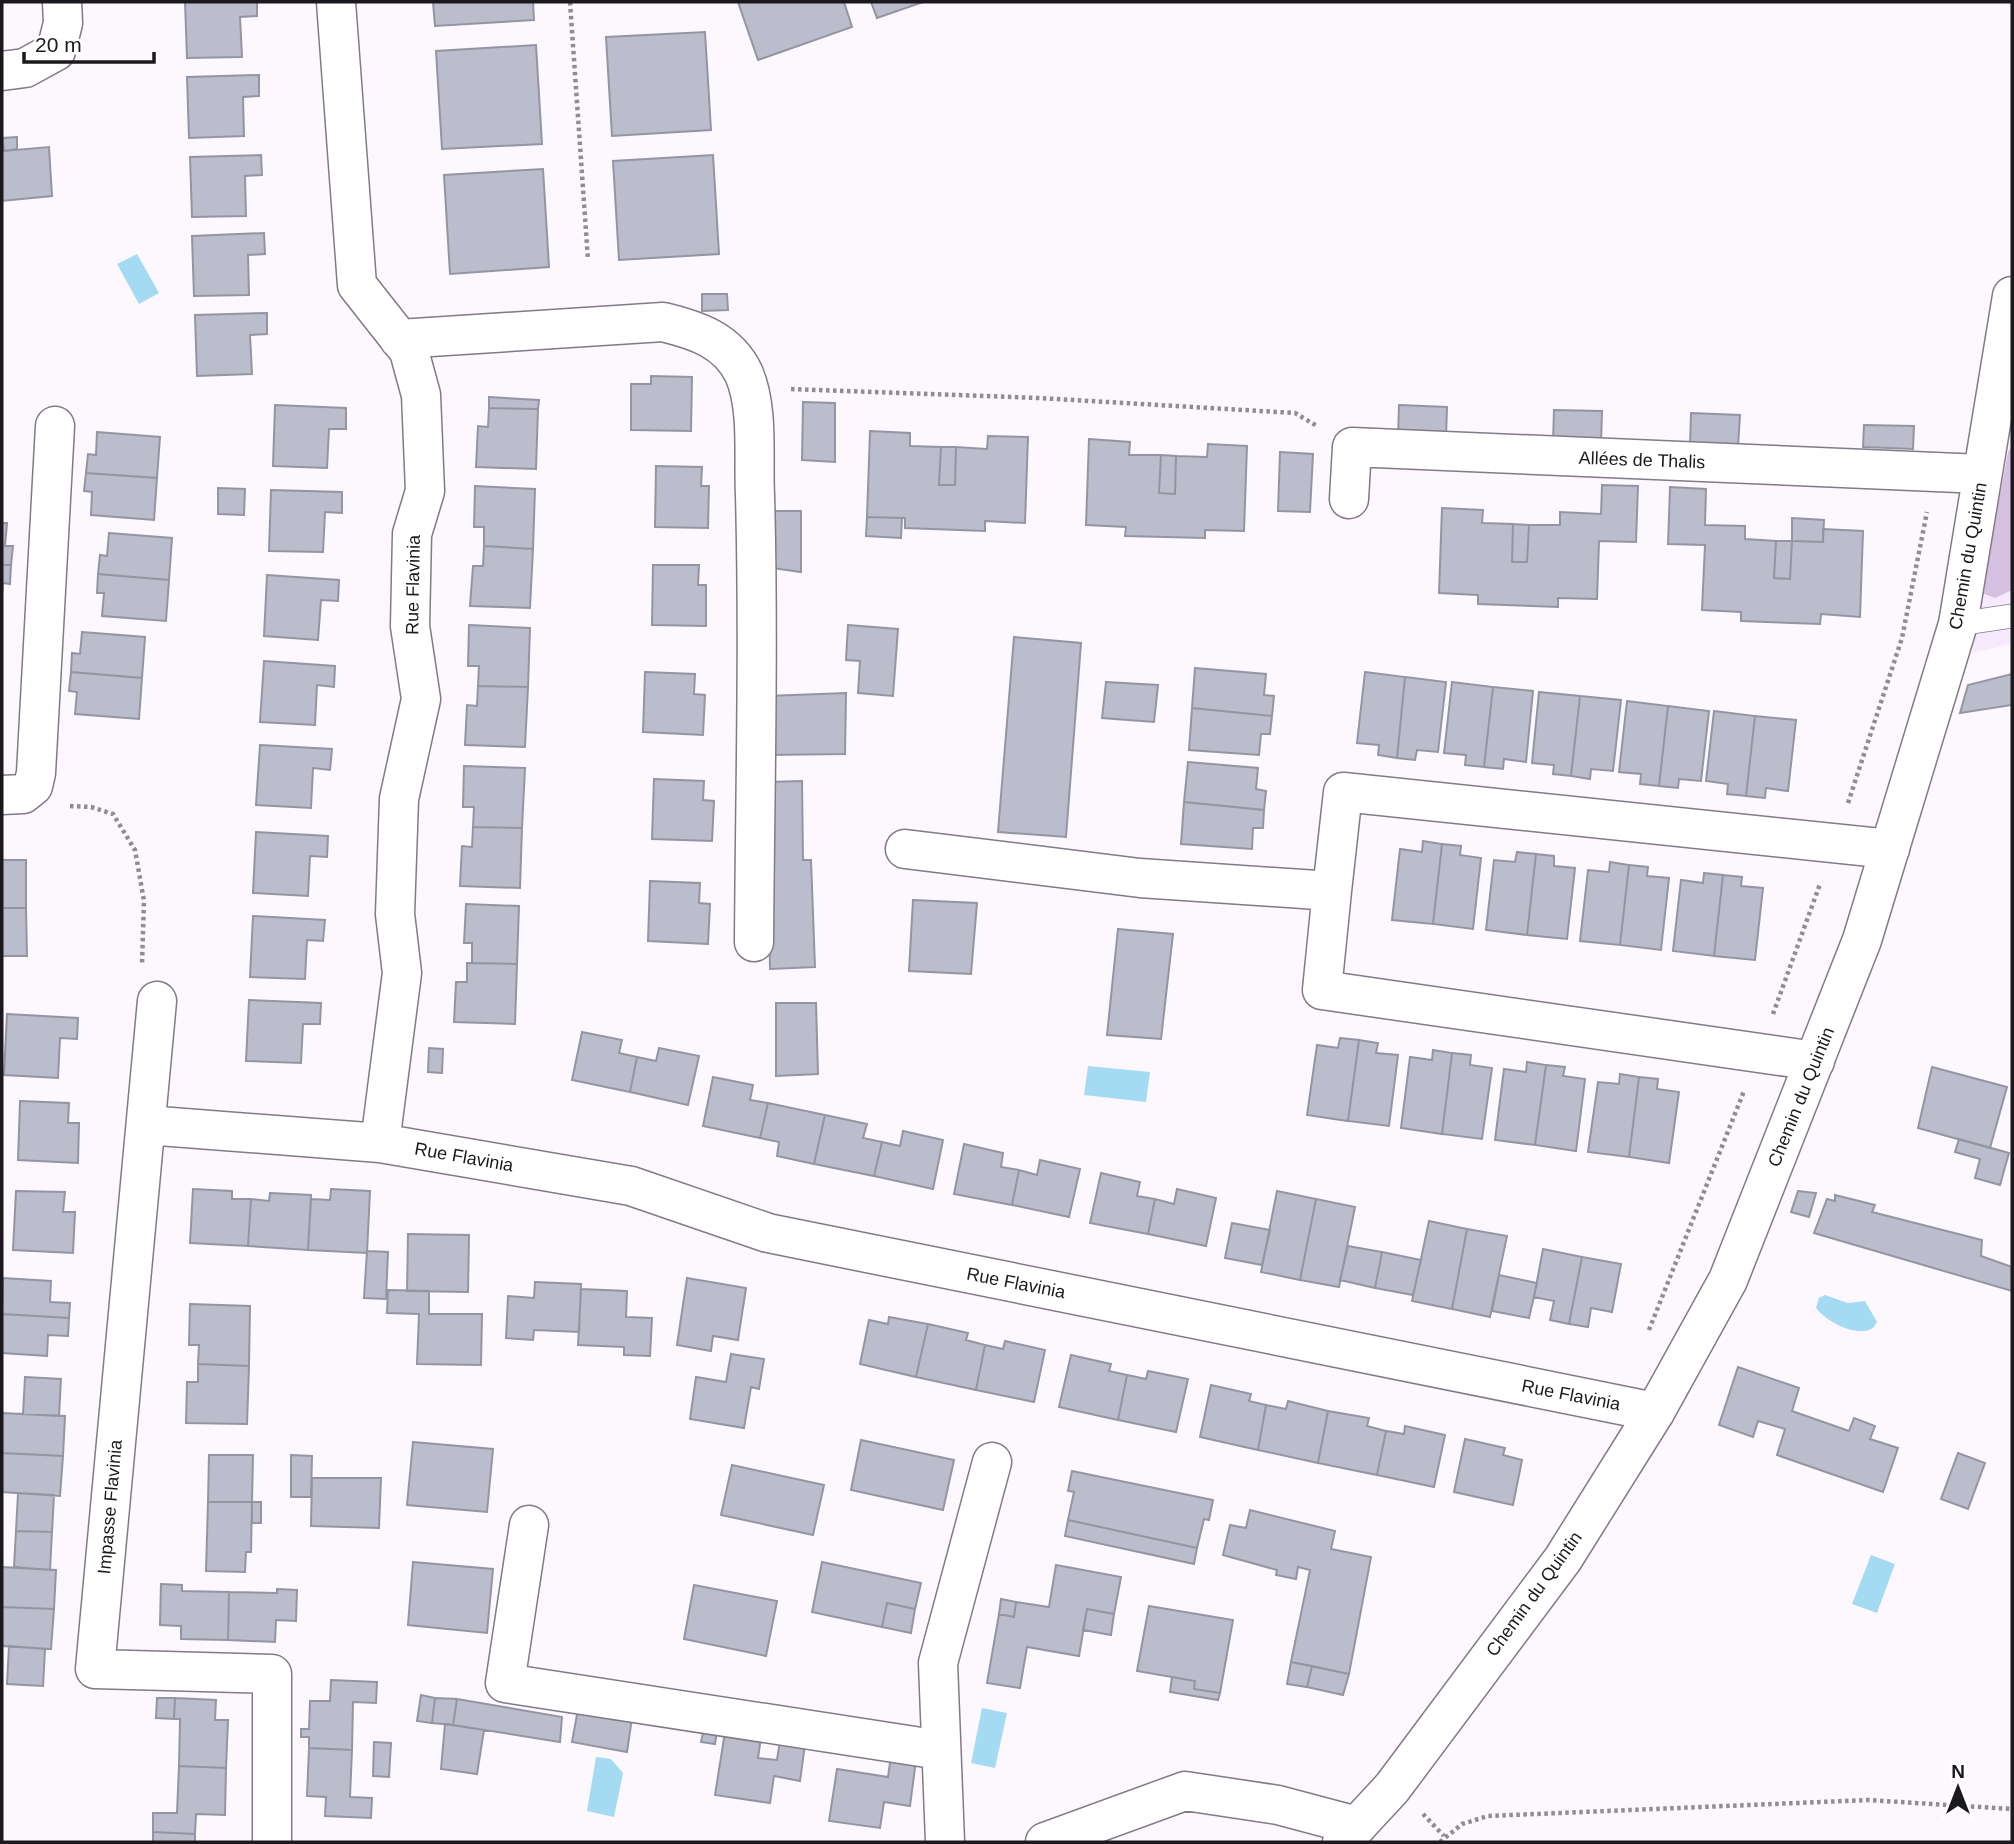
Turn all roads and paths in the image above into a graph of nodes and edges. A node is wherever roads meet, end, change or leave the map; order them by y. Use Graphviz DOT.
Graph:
graph roads {
  1 [pos="62,2"];
  2 [pos="336,2"];
  3 [pos="570,2"];
  4 [pos="2,71"];
  5 [pos="588,260"];
  6 [pos="2012,296"];
  7 [pos="399,339"];
  8 [pos="2006,375"];
  9 [pos="748,387"];
  10 [pos="55,426"];
  11 [pos="1352,447"];
  12 [pos="1933,473"];
  13 [pos="1982,474"];
  14 [pos="1349,499"];
  15 [pos="2012,616"];
  16 [pos="1958,624"];
  17 [pos="12,794"];
  18 [pos="1847,807"];
  19 [pos="905,849"];
  20 [pos="1890,849"];
  21 [pos="1824,873"];
  22 [pos="1332,891"];
  23 [pos="754,942"];
  24 [pos="157,1001"];
  25 [pos="1769,1023"];
  26 [pos="1815,1061"];
  27 [pos="1746,1084"];
  28 [pos="146,1125"];
  29 [pos="380,1143"];
  30 [pos="1644,1342"];
  31 [pos="1655,1412"];
  32 [pos="992,1462"];
  33 [pos="529,1525"];
  34 [pos="940,1750"];
  35 [pos="2012,1809"];
  36 [pos="1421,1811"];
  37 [pos="1359,1829"];
  38 [pos="1444,1836"];
  39 [pos="272,1842"];
  40 [pos="945,1842"];
  41 [pos="1045,1842"];
  42 [pos="1440,1842"];
  1 -- 4 [label="street"];
  2 -- 7 [label="street, Rue Flavinia"];
  3 -- 5 [label="path"];
  6 -- 8 [label="street, Chemin du Quintin"];
  7 -- 9 [label="street"];
  7 -- 29 [label="street, Rue Flavinia"];
  8 -- 13 [label="street, Chemin du Quintin"];
  9 -- 11 [label="path"];
  9 -- 23 [label="street"];
  10 -- 17 [label="street"];
  11 -- 12 [label="street, Allées de Thalis"];
  11 -- 14 [label="street"];
  12 -- 13 [label="street, Allées de Thalis"];
  12 -- 18 [label="path"];
  13 -- 16 [label="street, Chemin du Quintin"];
  15 -- 16 [label="lane"];
  16 -- 20 [label="street, Chemin du Quintin"];
  17 -- 24 [label="path"];
  19 -- 22 [label="street"];
  20 -- 22 [label="street"];
  20 -- 26 [label="street, Chemin du Quintin"];
  21 -- 25 [label="path"];
  22 -- 26 [label="street"];
  24 -- 28 [label="street, Impasse Flavinia"];
  26 -- 31 [label="street, Chemin du Quintin"];
  27 -- 30 [label="path"];
  28 -- 29 [label="street, Rue Flavinia"];
  28 -- 39 [label="street, Impasse Flavinia"];
  29 -- 31 [label="street, Rue Flavinia"];
  31 -- 37 [label="street, Chemin du Quintin"];
  32 -- 34 [label="street"];
  33 -- 34 [label="street"];
  34 -- 40 [label="street"];
  35 -- 38 [label="path"];
  36 -- 38 [label="path"];
  37 -- 41 [label="street"];
  38 -- 42 [label="path"];
}
